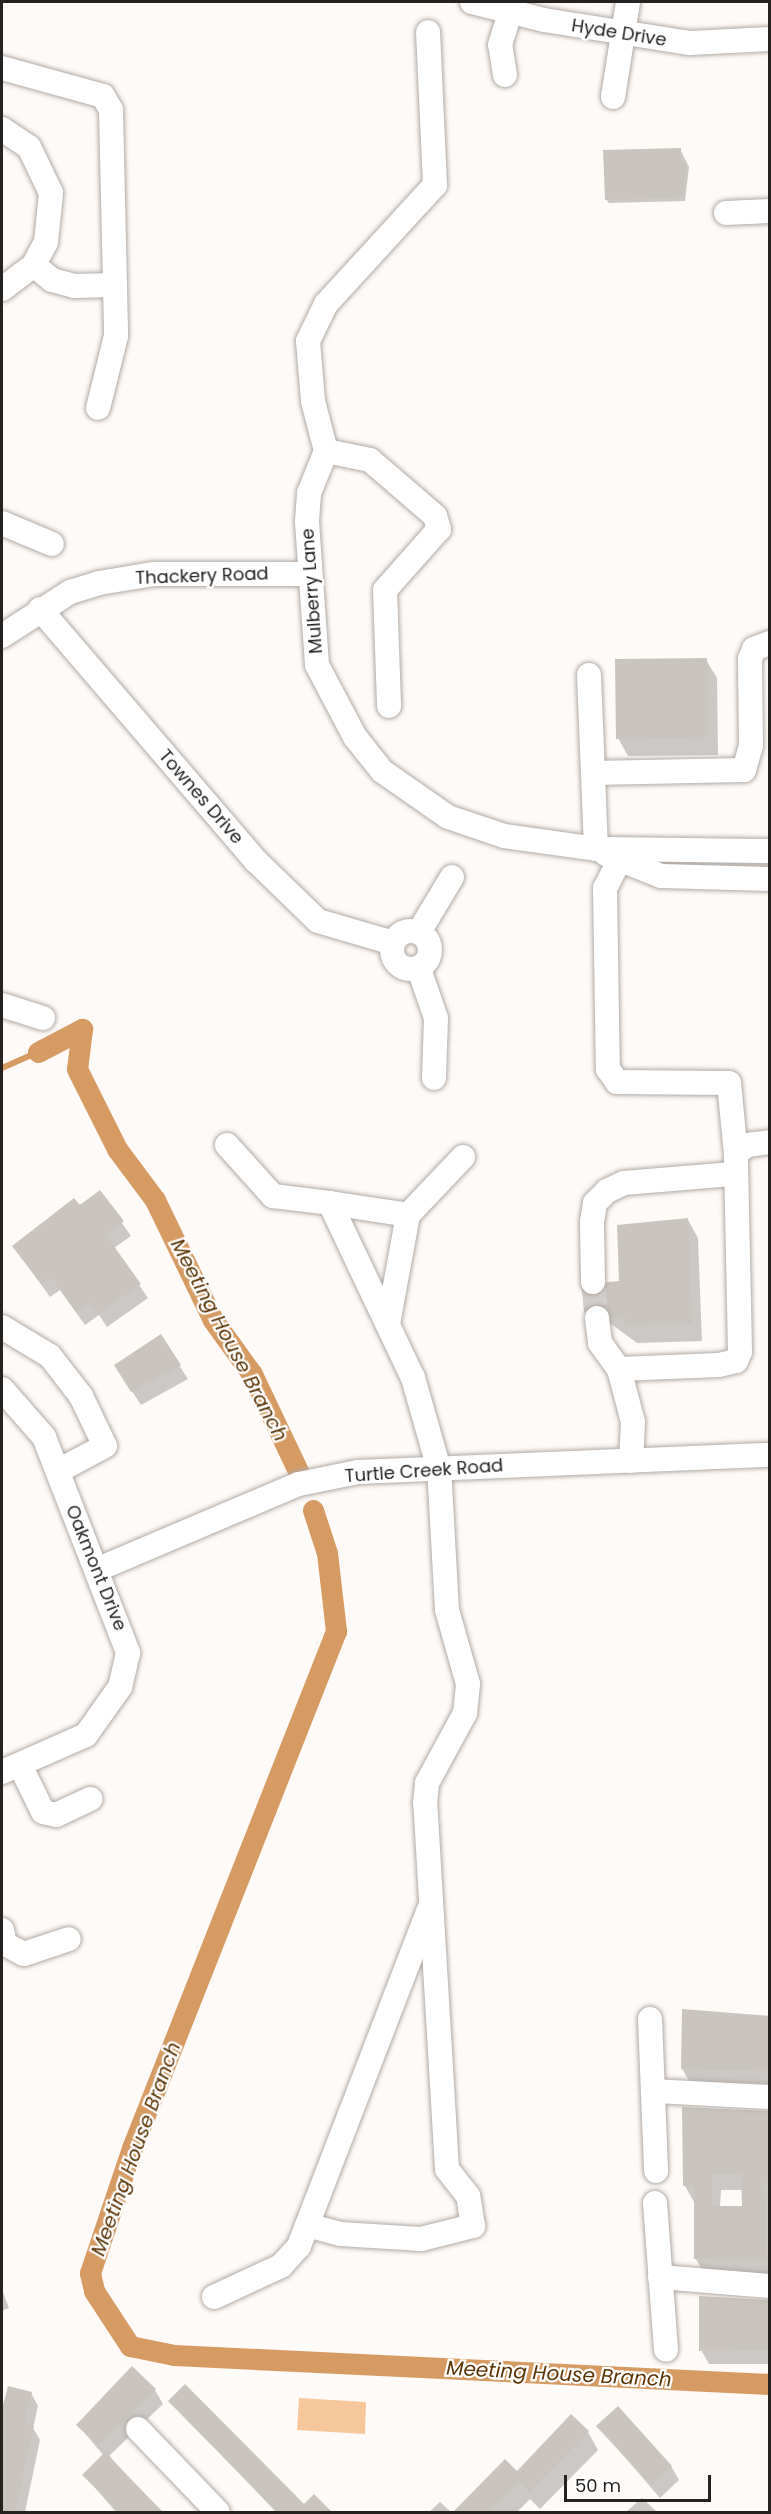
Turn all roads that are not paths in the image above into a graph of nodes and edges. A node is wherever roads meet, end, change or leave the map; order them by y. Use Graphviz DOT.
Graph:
graph roads {
  1 [pos="472,2"];
  2 [pos="628,2"];
  3 [pos="510,12"];
  4 [pos="428,32"];
  5 [pos="621,34"];
  6 [pos="770,39"];
  7 [pos="2,68"];
  8 [pos="505,75"];
  9 [pos="613,97"];
  10 [pos="2,129"];
  11 [pos="770,211"];
  12 [pos="726,213"];
  13 [pos="34,265"];
  14 [pos="114,285"];
  15 [pos="2,289"];
  16 [pos="98,408"];
  17 [pos="326,451"];
  18 [pos="2,523"];
  19 [pos="52,544"];
  20 [pos="310,574"];
  21 [pos="40,609"];
  22 [pos="2,636"];
  23 [pos="770,643"];
  24 [pos="589,675"];
  25 [pos="389,706"];
  26 [pos="593,773"];
  27 [pos="596,849"];
  28 [pos="770,851"];
  29 [pos="619,861"];
  30 [pos="453,877"];
  31 [pos="770,879"];
  32 [pos="419,932"];
  33 [pos="393,943"];
  34 [pos="419,969"];
  35 [pos="2,1005"];
  36 [pos="43,1017"];
  37 [pos="434,1078"];
  38 [pos="770,1142"];
  39 [pos="227,1145"];
  40 [pos="463,1157"];
  41 [pos="734,1164"];
  42 [pos="330,1203"];
  43 [pos="408,1215"];
  44 [pos="593,1282"];
  45 [pos="597,1318"];
  46 [pos="388,1324"];
  47 [pos="2,1327"];
  48 [pos="619,1369"];
  49 [pos="2,1389"];
  50 [pos="770,1455"];
  51 [pos="631,1461"];
  52 [pos="439,1469"];
  53 [pos="58,1471"];
  54 [pos="96,1570"];
  55 [pos="11,1769"];
  56 [pos="90,1799"];
  57 [pos="431,1904"];
  58 [pos="2,1930"];
  59 [pos="69,1939"];
  60 [pos="650,2019"];
  61 [pos="654,2091"];
  62 [pos="770,2097"];
  63 [pos="656,2171"];
  64 [pos="655,2203"];
  65 [pos="307,2224"];
  66 [pos="660,2277"];
  67 [pos="770,2286"];
  68 [pos="214,2297"];
  69 [pos="666,2350"];
  70 [pos="138,2429"];
  71 [pos="218,2512"];
  1 -- 3 [label="street, Hyde Drive"];
  2 -- 5 [label="street"];
  3 -- 5 [label="street, Hyde Drive"];
  3 -- 8 [label="street"];
  4 -- 17 [label="street"];
  5 -- 6 [label="street, Hyde Drive"];
  5 -- 9 [label="street"];
  7 -- 14 [label="street"];
  10 -- 13 [label="street"];
  11 -- 12 [label="street"];
  13 -- 14 [label="street"];
  13 -- 15 [label="street"];
  14 -- 16 [label="street"];
  17 -- 20 [label="street, Mulberry Lane"];
  17 -- 25 [label="street"];
  18 -- 19 [label="street"];
  20 -- 21 [label="street, Thackery Road"];
  20 -- 27 [label="street, Mulberry Lane"];
  21 -- 22 [label="street, Thackery Road"];
  21 -- 33 [label="street, Townes Drive"];
  23 -- 26 [label="street"];
  24 -- 26 [label="street"];
  26 -- 27 [label="street"];
  27 -- 28 [label="street, Mulberry Lane"];
  27 -- 29 [label="street, Mulberry Lane"];
  29 -- 31 [label="street, Mulberry Lane"];
  29 -- 41 [label="street"];
  30 -- 32 [label="street"];
  32 -- 33 [label="street"];
  32 -- 34 [label="street"];
  33 -- 34 [label="street"];
  34 -- 37 [label="street"];
  35 -- 36 [label="street"];
  38 -- 41 [label="street"];
  39 -- 42 [label="street"];
  40 -- 43 [label="street"];
  41 -- 44 [label="street"];
  41 -- 48 [label="street"];
  42 -- 43 [label="street"];
  42 -- 46 [label="street"];
  43 -- 46 [label="street"];
  45 -- 48 [label="street"];
  46 -- 52 [label="street"];
  47 -- 53 [label="street"];
  48 -- 51 [label="street"];
  49 -- 53 [label="street, Oakmont Drive"];
  50 -- 51 [label="street, Turtle Creek Road"];
  51 -- 52 [label="street, Turtle Creek Road"];
  52 -- 54 [label="street, Turtle Creek Road"];
  52 -- 57 [label="street"];
  53 -- 54 [label="street, Oakmont Drive"];
  54 -- 55 [label="street, Oakmont Drive"];
  55 -- 56 [label="street"];
  57 -- 65 [label="street"];
  57 -- 65 [label="street"];
  58 -- 59 [label="street"];
  60 -- 61 [label="street"];
  61 -- 62 [label="street"];
  61 -- 63 [label="street"];
  64 -- 66 [label="street"];
  65 -- 68 [label="street"];
  66 -- 67 [label="street"];
  66 -- 69 [label="street"];
  70 -- 71 [label="street"];
}
